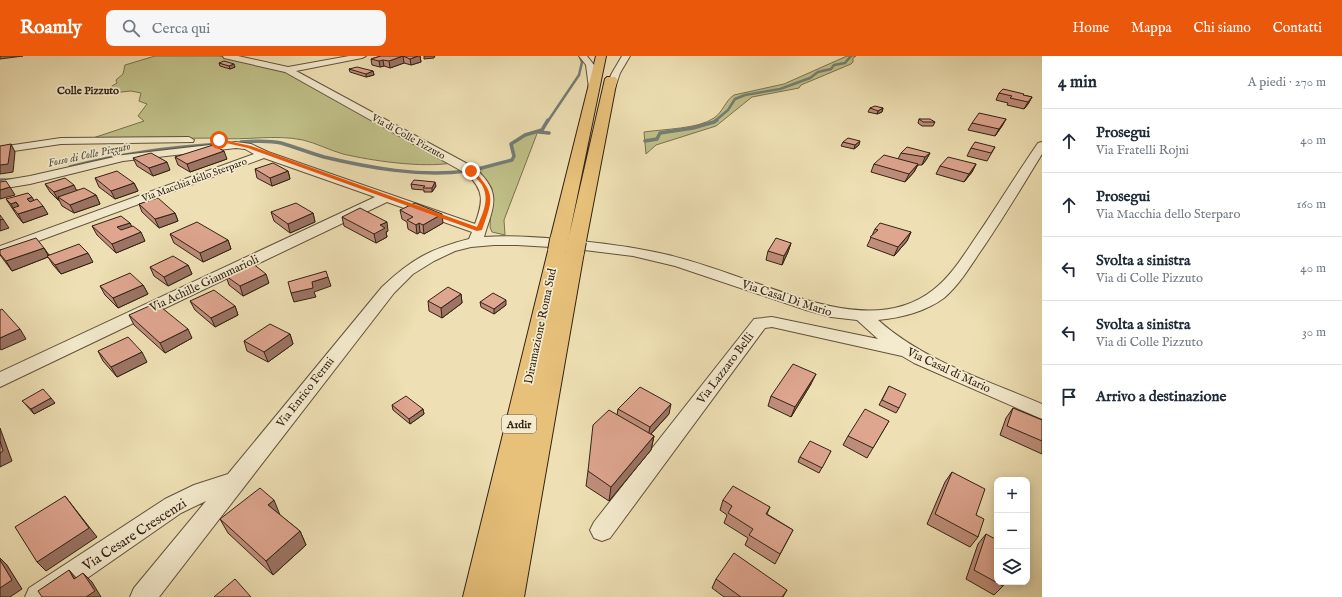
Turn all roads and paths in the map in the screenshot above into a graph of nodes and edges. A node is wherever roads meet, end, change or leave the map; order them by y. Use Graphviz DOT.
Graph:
graph roads {
  1 [pos="227,56"];
  2 [pos="362,56"];
  3 [pos="583,56"];
  4 [pos="601,56"];
  5 [pos="615,56"];
  6 [pos="626,56"];
  7 [pos="288,70"];
  8 [pos="594,88"];
  9 [pos="610,88"];
  10 [pos="1042,144"];
  11 [pos="236,145"];
  12 [pos="0,150"];
  13 [pos="264,154"];
  14 [pos="0,185"];
  15 [pos="386,196"];
  16 [pos="478,236"];
  17 [pos="503,240"];
  18 [pos="567,246"];
  19 [pos="0,251"];
  20 [pos="864,316"];
  21 [pos="904,350"];
  22 [pos="0,380"];
  23 [pos="1042,412"];
  24 [pos="235,481"];
  25 [pos="602,530"];
  26 [pos="38,597"];
  27 [pos="143,597"];
  28 [pos="480,597"];
  29 [pos="507,597"];
  1 -- 7 [label="street, Via di Colle Pizzuto"];
  2 -- 7 [label="street, Via di Colle Pizzuto"];
  3 -- 8 [label="street"];
  4 -- 8 [label="highway, Diramazione Roma Sud / A1dir"];
  5 -- 9 [label="highway, Diramazione Roma Sud / A1dir"];
  6 -- 9 [label="street"];
  7 -- 16 [label="street, Via di Colle Pizzuto"];
  8 -- 18 [label="highway, Diramazione Roma Sud / A1dir"];
  9 -- 18 [label="highway, Diramazione Roma Sud / A1dir"];
  10 -- 20 [label="street, Via Casal Di Mario"];
  11 -- 12 [label="street"];
  11 -- 13 [label="street"];
  11 -- 14 [label="street"];
  13 -- 15 [label="street"];
  13 -- 19 [label="street, Via Macchia dello Sterparo"];
  15 -- 16 [label="street"];
  15 -- 22 [label="street, Via Achille Giammarioli"];
  16 -- 17 [label="street, Via Enrico Fermi"];
  16 -- 24 [label="street, Via Enrico Fermi"];
  17 -- 20 [label="street, Via Casal Di Mario"];
  18 -- 28 [label="highway, Diramazione Roma Sud / A1dir"];
  18 -- 29 [label="highway, Diramazione Roma Sud / A1dir"];
  20 -- 21 [label="street, Via Casal di Mario"];
  21 -- 23 [label="street, Via Casal di Mario"];
  21 -- 25 [label="street, Via Lazzaro Belli"];
  24 -- 26 [label="street, Via Cesare Crescenzi"];
  24 -- 27 [label="street, Via Enrico Fermi"];
}
